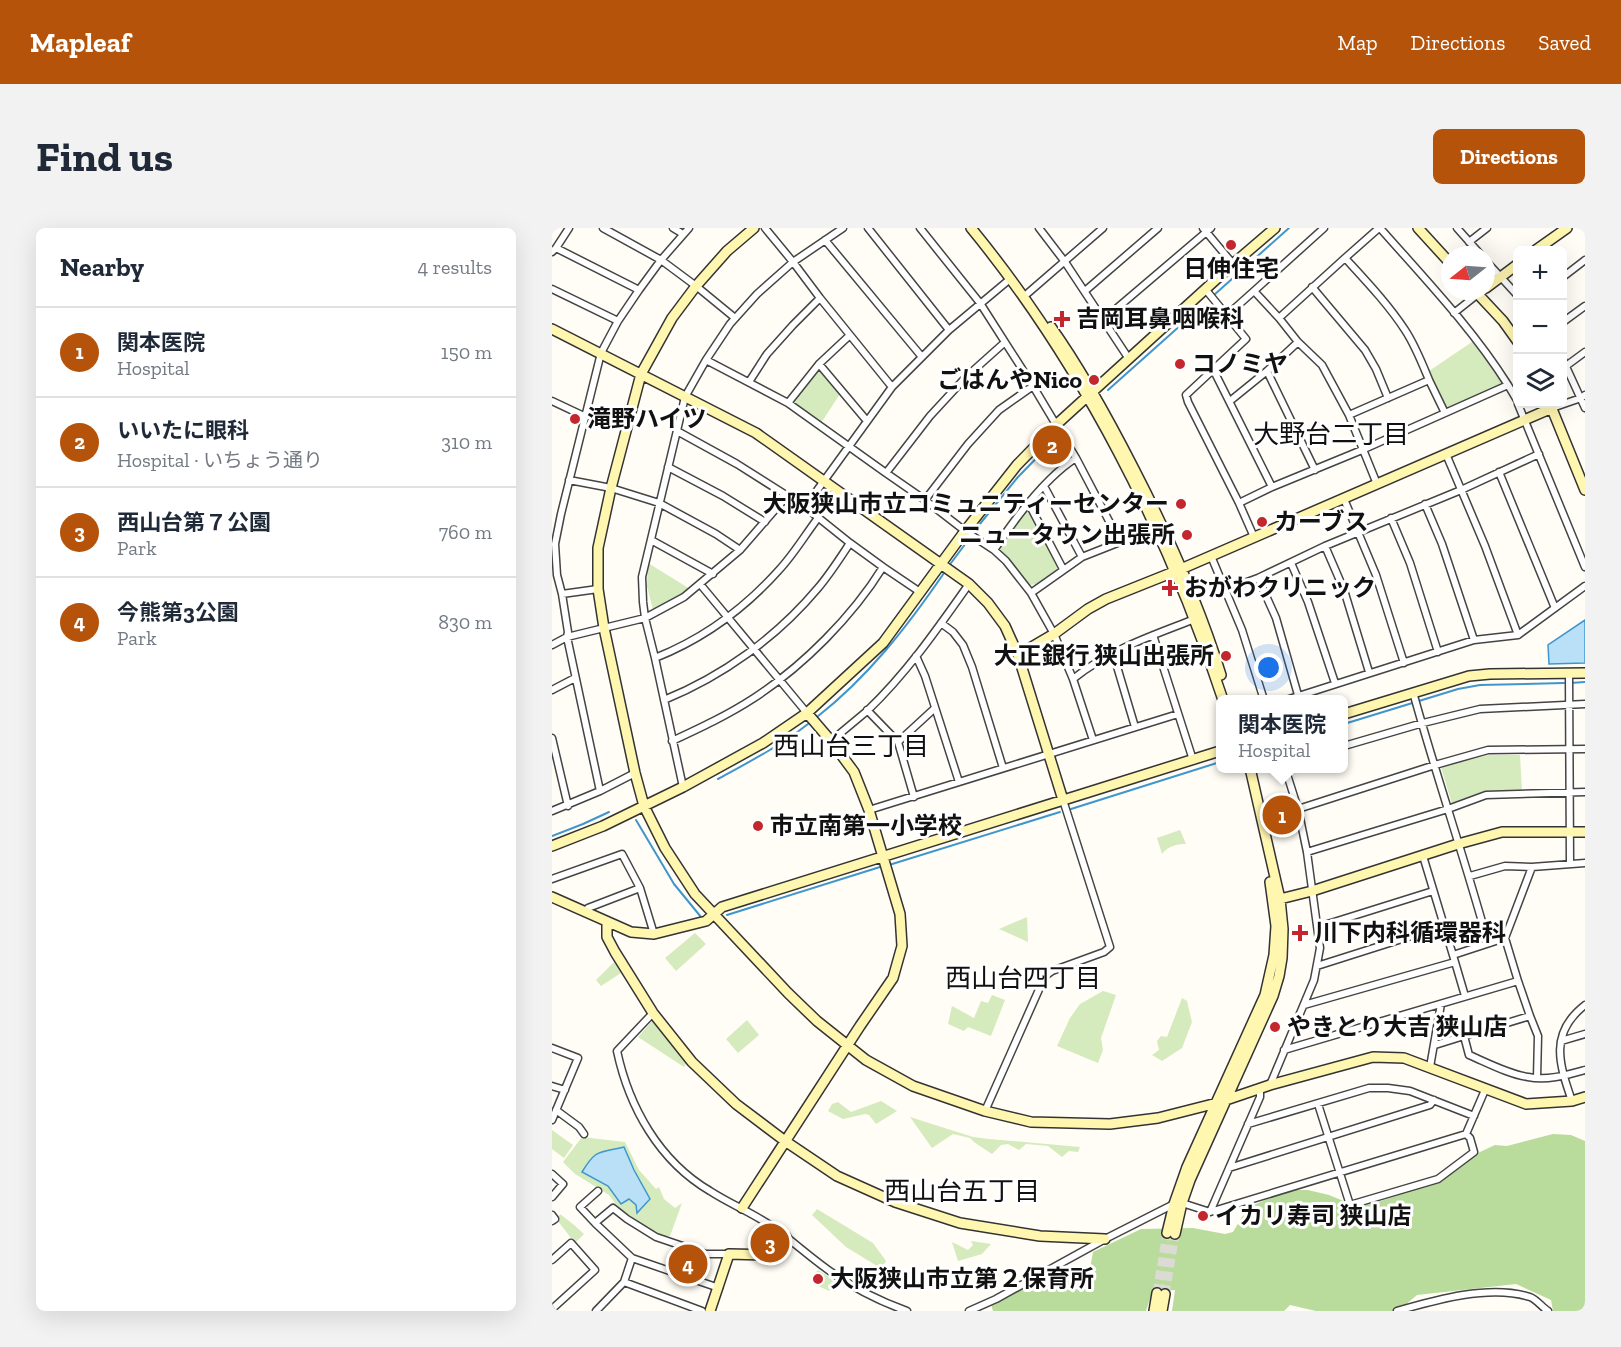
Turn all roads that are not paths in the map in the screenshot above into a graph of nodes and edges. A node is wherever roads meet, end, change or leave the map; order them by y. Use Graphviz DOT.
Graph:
graph roads {
  1 [pos="569,228"];
  2 [pos="603,228"];
  3 [pos="673,228"];
  4 [pos="689,228"];
  5 [pos="754,228"];
  6 [pos="765,228"];
  7 [pos="843,228"];
  8 [pos="868,228"];
  9 [pos="920,228"];
  10 [pos="971,228"];
  11 [pos="979,228"];
  12 [pos="1039,228"];
  13 [pos="1091,228"];
  14 [pos="1103,228"];
  15 [pos="1158,228"];
  16 [pos="1275,228"];
  17 [pos="1324,228"];
  18 [pos="1380,228"];
  19 [pos="1418,228"];
  20 [pos="1457,228"];
  21 [pos="1487,228"];
  22 [pos="1567,228"];
  23 [pos="1207,229"];
  24 [pos="682,234"];
  25 [pos="1096,235"];
  26 [pos="825,240"];
  27 [pos="1469,242"];
  28 [pos="1473,246"];
  29 [pos="1542,246"];
  30 [pos="554,250"];
  31 [pos="1441,253"];
  32 [pos="1345,258"];
  33 [pos="661,260"];
  34 [pos="1585,260"];
  35 [pos="793,262"];
  36 [pos="1065,262"];
  37 [pos="1233,264"];
  38 [pos="1513,268"];
  39 [pos="1495,271"];
  40 [pos="1567,274"];
  41 [pos="1500,277"];
  42 [pos="1010,279"];
  43 [pos="1495,281"];
  44 [pos="696,286"];
  45 [pos="1312,287"];
  46 [pos="552,289"];
  47 [pos="639,290"];
  48 [pos="1206,290"];
  49 [pos="1085,291"];
  50 [pos="1254,291"];
  51 [pos="1513,291"];
  52 [pos="1028,293"];
  53 [pos="820,298"];
  54 [pos="1469,300"];
  55 [pos="1485,300"];
  56 [pos="980,303"];
  57 [pos="1585,306"];
  58 [pos="1455,313"];
  59 [pos="1226,316"];
  60 [pos="735,318"];
  61 [pos="1279,318"];
  62 [pos="1567,319"];
  63 [pos="1103,320"];
  64 [pos="618,321"];
  65 [pos="552,329"];
  66 [pos="949,330"];
  67 [pos="850,335"];
  68 [pos="1513,335"];
  69 [pos="1298,342"];
  70 [pos="1004,343"];
  71 [pos="1585,352"];
  72 [pos="602,353"];
  73 [pos="922,357"];
  74 [pos="1129,359"];
  75 [pos="706,360"];
  76 [pos="1567,361"];
  77 [pos="819,364"];
  78 [pos="1567,368"];
  79 [pos="1213,369"];
  80 [pos="1267,371"];
  81 [pos="641,374"];
  82 [pos="1429,380"];
  83 [pos="749,382"];
  84 [pos="1508,385"];
  85 [pos="1033,386"];
  86 [pos="892,387"];
  87 [pos="1513,394"];
  88 [pos="1090,395"];
  89 [pos="685,397"];
  90 [pos="1583,397"];
  91 [pos="1389,398"];
  92 [pos="1230,400"];
  93 [pos="552,401"];
  94 [pos="1567,402"];
  95 [pos="788,403"];
  96 [pos="1520,408"];
  97 [pos="1547,408"];
  98 [pos="1552,408"];
  99 [pos="1585,408"];
  100 [pos="1445,413"];
  101 [pos="1348,416"];
  102 [pos="586,417"];
  103 [pos="1525,420"];
  104 [pos="867,421"];
  105 [pos="1057,424"];
  106 [pos="677,431"];
  107 [pos="849,447"];
  108 [pos="1362,450"];
  109 [pos="1446,454"];
  110 [pos="1539,454"];
  111 [pos="1076,458"];
  112 [pos="668,466"];
  113 [pos="1315,470"];
  114 [pos="1499,472"];
  115 [pos="886,473"];
  116 [pos="569,480"];
  117 [pos="824,480"];
  118 [pos="1377,484"];
  119 [pos="1044,486"];
  120 [pos="1272,487"];
  121 [pos="611,488"];
  122 [pos="1461,490"];
  123 [pos="1585,490"];
  124 [pos="787,496"];
  125 [pos="1344,499"];
  126 [pos="925,500"];
  127 [pos="660,503"];
  128 [pos="1239,503"];
  129 [pos="1029,504"];
  130 [pos="1425,504"];
  131 [pos="805,507"];
  132 [pos="552,512"];
  133 [pos="561,514"];
  134 [pos="818,518"];
  135 [pos="1391,518"];
  136 [pos="765,522"];
  137 [pos="1155,526"];
  138 [pos="965,531"];
  139 [pos="1358,533"];
  140 [pos="1254,537"];
  141 [pos="651,540"];
  142 [pos="1120,542"];
  143 [pos="850,543"];
  144 [pos="1325,546"];
  145 [pos="740,550"];
  146 [pos="994,550"];
  147 [pos="1211,556"];
  148 [pos="1082,557"];
  149 [pos="1291,563"];
  150 [pos="941,564"];
  151 [pos="883,567"];
  152 [pos="1585,567"];
  153 [pos="1063,569"];
  154 [pos="1178,571"];
  155 [pos="713,574"];
  156 [pos="1258,578"];
  157 [pos="700,584"];
  158 [pos="969,584"];
  159 [pos="1585,586"];
  160 [pos="598,589"];
  161 [pos="1225,590"];
  162 [pos="920,592"];
  163 [pos="1031,592"];
  164 [pos="562,594"];
  165 [pos="1555,608"];
  166 [pos="645,618"];
  167 [pos="728,618"];
  168 [pos="1195,619"];
  169 [pos="941,623"];
  170 [pos="604,628"];
  171 [pos="1054,634"];
  172 [pos="1153,635"];
  173 [pos="1518,635"];
  174 [pos="567,637"];
  175 [pos="1474,640"];
  176 [pos="552,645"];
  177 [pos="754,650"];
  178 [pos="1438,652"];
  179 [pos="1113,653"];
  180 [pos="1018,655"];
  181 [pos="916,656"];
  182 [pos="656,658"];
  183 [pos="1404,663"];
  184 [pos="1370,672"];
  185 [pos="1569,672"];
  186 [pos="1585,673"];
  187 [pos="575,678"];
  188 [pos="1073,679"];
  189 [pos="779,680"];
  190 [pos="1335,683"];
  191 [pos="552,690"];
  192 [pos="1222,695"];
  193 [pos="1228,695"];
  194 [pos="1263,695"];
  195 [pos="1298,695"];
  196 [pos="1415,698"];
  197 [pos="664,700"];
  198 [pos="1585,704"];
  199 [pos="1569,705"];
  200 [pos="935,708"];
  201 [pos="867,710"];
  202 [pos="807,713"];
  203 [pos="1348,713"];
  204 [pos="1178,714"];
  205 [pos="1423,723"];
  206 [pos="1136,727"];
  207 [pos="552,738"];
  208 [pos="1094,740"];
  209 [pos="672,741"];
  210 [pos="831,741"];
  211 [pos="898,742"];
  212 [pos="1348,745"];
  213 [pos="1585,749"];
  214 [pos="1569,750"];
  215 [pos="1216,753"];
  216 [pos="1049,754"];
  217 [pos="1193,760"];
  218 [pos="1436,765"];
  219 [pos="1003,768"];
  220 [pos="635,773"];
  221 [pos="1245,773"];
  222 [pos="1251,773"];
  223 [pos="1287,773"];
  224 [pos="959,782"];
  225 [pos="683,787"];
  226 [pos="600,791"];
  227 [pos="1585,792"];
  228 [pos="1569,793"];
  229 [pos="914,797"];
  230 [pos="1063,800"];
  231 [pos="568,806"];
  232 [pos="644,806"];
  233 [pos="1298,809"];
  234 [pos="1448,809"];
  235 [pos="869,810"];
  236 [pos="552,811"];
  237 [pos="1571,832"];
  238 [pos="1585,832"];
  239 [pos="1458,844"];
  240 [pos="552,846"];
  241 [pos="1307,852"];
  242 [pos="883,855"];
  243 [pos="1423,856"];
  244 [pos="1570,863"];
  245 [pos="1585,863"];
  246 [pos="1532,867"];
  247 [pos="1470,876"];
  248 [pos="552,879"];
  249 [pos="640,888"];
  250 [pos="1312,891"];
  251 [pos="1433,891"];
  252 [pos="552,897"];
  253 [pos="1280,899"];
  254 [pos="585,911"];
  255 [pos="714,915"];
  256 [pos="607,922"];
  257 [pos="1443,926"];
  258 [pos="1318,927"];
  259 [pos="654,934"];
  260 [pos="1505,938"];
  261 [pos="1488,943"];
  262 [pos="1454,958"];
  263 [pos="1317,966"];
  264 [pos="1518,981"];
  265 [pos="1465,996"];
  266 [pos="1441,1004"];
  267 [pos="1304,1005"];
  268 [pos="1585,1005"];
  269 [pos="653,1013"];
  270 [pos="1530,1016"];
  271 [pos="1585,1034"];
  272 [pos="1464,1036"];
  273 [pos="1561,1041"];
  274 [pos="1435,1045"];
  275 [pos="848,1046"];
  276 [pos="552,1048"];
  277 [pos="1284,1050"];
  278 [pos="1430,1067"];
  279 [pos="1585,1070"];
  280 [pos="1564,1077"];
  281 [pos="1537,1078"];
  282 [pos="1270,1085"];
  283 [pos="552,1086"];
  284 [pos="1260,1089"];
  285 [pos="565,1090"];
  286 [pos="1485,1090"];
  287 [pos="1585,1097"];
  288 [pos="1227,1100"];
  289 [pos="1434,1101"];
  290 [pos="1572,1101"];
  291 [pos="1217,1103"];
  292 [pos="1318,1104"];
  293 [pos="556,1110"];
  294 [pos="985,1112"];
  295 [pos="1474,1116"];
  296 [pos="552,1120"];
  297 [pos="1248,1124"];
  298 [pos="584,1134"];
  299 [pos="1466,1134"];
  300 [pos="1329,1138"];
  301 [pos="785,1142"];
  302 [pos="1229,1168"];
  303 [pos="1340,1173"];
  304 [pos="552,1174"];
  305 [pos="598,1191"];
  306 [pos="552,1197"];
  307 [pos="1178,1203"];
  308 [pos="742,1208"];
  309 [pos="1210,1212"];
  310 [pos="552,1215"];
  311 [pos="552,1221"];
  312 [pos="595,1223"];
  313 [pos="1171,1233"];
  314 [pos="786,1237"];
  315 [pos="1105,1239"];
  316 [pos="729,1254"];
  317 [pos="632,1258"];
  318 [pos="552,1260"];
  319 [pos="624,1282"];
  320 [pos="718,1288"];
  321 [pos="680,1303"];
  322 [pos="552,1309"];
  323 [pos="596,1311"];
  324 [pos="677,1311"];
  325 [pos="702,1311"];
  326 [pos="710,1311"];
  327 [pos="908,1311"];
  328 [pos="969,1311"];
  329 [pos="1154,1311"];
  330 [pos="1162,1311"];
  331 [pos="1396,1311"];
  332 [pos="1548,1311"];
  1 -- 30 [label="street"];
  2 -- 33 [label="street"];
  3 -- 24 [label="street"];
  4 -- 24 [label="street"];
  5 -- 44 [label="street"];
  6 -- 35 [label="street"];
  7 -- 26 [label="street"];
  8 -- 66 [label="street"];
  9 -- 56 [label="street"];
  10 -- 42 [label="street"];
  11 -- 52 [label="street"];
  12 -- 36 [label="street"];
  13 -- 25 [label="street"];
  14 -- 25 [label="street"];
  15 -- 49 [label="street"];
  16 -- 37 [label="street"];
  17 -- 50 [label="street"];
  18 -- 32 [label="street"];
  18 -- 58 [label="street"];
  19 -- 31 [label="street"];
  20 -- 27 [label="street"];
  21 -- 27 [label="street"];
  22 -- 29 [label="street"];
  23 -- 37 [label="street"];
  23 -- 63 [label="street"];
  24 -- 33 [label="street"];
  25 -- 36 [label="street"];
  26 -- 35 [label="street"];
  26 -- 73 [label="street"];
  27 -- 28 [label="street"];
  30 -- 47 [label="street"];
  32 -- 45 [label="street"];
  32 -- 82 [label="street"];
  33 -- 44 [label="street"];
  33 -- 47 [label="street"];
  34 -- 40 [label="street"];
  35 -- 53 [label="street"];
  35 -- 60 [label="street"];
  36 -- 49 [label="street"];
  36 -- 52 [label="street"];
  37 -- 48 [label="street"];
  38 -- 41 [label="street"];
  39 -- 41 [label="street"];
  41 -- 43 [label="street"];
  41 -- 51 [label="street"];
  42 -- 56 [label="street"];
  42 -- 88 [label="street"];
  44 -- 60 [label="street"];
  44 -- 81 [label="street"];
  45 -- 61 [label="street"];
  45 -- 91 [label="street"];
  46 -- 64 [label="street"];
  47 -- 64 [label="street"];
  48 -- 59 [label="street"];
  48 -- 74 [label="street"];
  49 -- 63 [label="street"];
  50 -- 59 [label="street"];
  50 -- 61 [label="street"];
  52 -- 88 [label="street"];
  53 -- 67 [label="street"];
  53 -- 83 [label="street"];
  54 -- 58 [label="street"];
  55 -- 68 [label="street"];
  56 -- 66 [label="street"];
  56 -- 70 [label="street"];
  57 -- 62 [label="street"];
  58 -- 84 [label="street"];
  59 -- 79 [label="street"];
  60 -- 75 [label="street"];
  61 -- 69 [label="street"];
  63 -- 74 [label="street"];
  64 -- 72 [label="street"];
  65 -- 72 [label="street"];
  66 -- 73 [label="street"];
  67 -- 77 [label="street"];
  67 -- 86 [label="street"];
  69 -- 80 [label="street"];
  69 -- 101 [label="street"];
  70 -- 85 [label="street"];
  70 -- 115 [label="street"];
  71 -- 76 [label="street"];
  72 -- 81 [label="street"];
  72 -- 102 [label="street"];
  73 -- 86 [label="street"];
  74 -- 88 [label="street"];
  75 -- 83 [label="street"];
  75 -- 89 [label="street"];
  77 -- 95 [label="street"];
  77 -- 104 [label="street"];
  78 -- 90 [label="street"];
  79 -- 92 [label="street"];
  79 -- 128 [label="street"];
  80 -- 92 [label="street"];
  80 -- 113 [label="street"];
  81 -- 89 [label="street"];
  81 -- 121 [label="street"];
  82 -- 91 [label="street"];
  82 -- 100 [label="street"];
  83 -- 95 [label="street"];
  84 -- 87 [label="street"];
  84 -- 100 [label="street"];
  85 -- 105 [label="street"];
  85 -- 126 [label="street"];
  86 -- 104 [label="street"];
  88 -- 105 [label="street"];
  88 -- 137 [label="street"];
  88 -- 154 [label="street"];
  89 -- 106 [label="street"];
  89 -- 117 [label="street"];
  90 -- 94 [label="street"];
  90 -- 99 [label="street"];
  91 -- 101 [label="street"];
  92 -- 120 [label="street"];
  93 -- 102 [label="street"];
  95 -- 107 [label="street"];
  96 -- 103 [label="street"];
  97 -- 103 [label="street"];
  98 -- 123 [label="street"];
  100 -- 108 [label="street"];
  101 -- 108 [label="street"];
  102 -- 116 [label="street"];
  103 -- 109 [label="street"];
  103 -- 110 [label="street"];
  104 -- 107 [label="street"];
  105 -- 111 [label="street"];
  105 -- 138 [label="street"];
  106 -- 112 [label="street"];
  106 -- 124 [label="street"];
  107 -- 115 [label="street"];
  107 -- 117 [label="street"];
  108 -- 113 [label="street"];
  108 -- 118 [label="street"];
  109 -- 118 [label="street"];
  109 -- 122 [label="street"];
  110 -- 114 [label="street"];
  110 -- 152 [label="street"];
  111 -- 119 [label="street"];
  111 -- 142 [label="street"];
  112 -- 127 [label="street"];
  112 -- 136 [label="street"];
  113 -- 120 [label="street"];
  114 -- 122 [label="street"];
  114 -- 165 [label="street"];
  115 -- 126 [label="street"];
  116 -- 121 [label="street"];
  116 -- 133 [label="street"];
  117 -- 131 [label="street"];
  117 -- 150 [label="street"];
  118 -- 125 [label="street"];
  119 -- 129 [label="street"];
  119 -- 148 [label="street"];
  120 -- 128 [label="street"];
  121 -- 127 [label="street"];
  121 -- 160 [label="street"];
  122 -- 130 [label="street"];
  122 -- 173 [label="street"];
  124 -- 131 [label="street"];
  124 -- 136 [label="street"];
  125 -- 139 [label="street"];
  125 -- 140 [label="street"];
  126 -- 138 [label="street"];
  127 -- 141 [label="street"];
  127 -- 145 [label="street"];
  128 -- 140 [label="street"];
  129 -- 146 [label="street"];
  129 -- 153 [label="street"];
  130 -- 135 [label="street"];
  130 -- 175 [label="street"];
  131 -- 134 [label="street"];
  132 -- 133 [label="street"];
  133 -- 164 [label="street"];
  134 -- 143 [label="street"];
  134 -- 167 [label="street"];
  135 -- 139 [label="street"];
  135 -- 178 [label="street"];
  136 -- 145 [label="street"];
  137 -- 142 [label="street"];
  137 -- 154 [label="street"];
  138 -- 146 [label="street"];
  138 -- 150 [label="street"];
  139 -- 144 [label="street"];
  139 -- 183 [label="street"];
  140 -- 147 [label="street"];
  141 -- 155 [label="street"];
  141 -- 166 [label="street"];
  142 -- 148 [label="street"];
  143 -- 151 [label="street"];
  143 -- 177 [label="street"];
  144 -- 149 [label="street"];
  144 -- 184 [label="street"];
  145 -- 155 [label="street"];
  146 -- 163 [label="street"];
  147 -- 154 [label="street"];
  147 -- 161 [label="street"];
  148 -- 153 [label="street"];
  149 -- 156 [label="street"];
  149 -- 190 [label="street"];
  150 -- 158 [label="street"];
  150 -- 162 [label="street"];
  151 -- 162 [label="street"];
  151 -- 189 [label="street"];
  153 -- 163 [label="street"];
  154 -- 168 [label="street"];
  154 -- 171 [label="street"];
  154 -- 193 [label="street"];
  155 -- 157 [label="street"];
  156 -- 161 [label="street"];
  156 -- 195 [label="street"];
  157 -- 166 [label="street"];
  157 -- 167 [label="street"];
  158 -- 169 [label="street"];
  158 -- 180 [label="street"];
  159 -- 165 [label="street"];
  160 -- 164 [label="street"];
  160 -- 170 [label="street"];
  161 -- 194 [label="street"];
  162 -- 202 [label="street"];
  163 -- 171 [label="street"];
  164 -- 174 [label="street"];
  165 -- 173 [label="street"];
  166 -- 170 [label="street"];
  166 -- 182 [label="street"];
  167 -- 177 [label="street"];
  167 -- 182 [label="street"];
  168 -- 172 [label="street"];
  168 -- 192 [label="street"];
  169 -- 181 [label="street"];
  169 -- 219 [label="street"];
  170 -- 174 [label="street"];
  170 -- 220 [label="street"];
  171 -- 180 [label="street"];
  171 -- 188 [label="street"];
  172 -- 179 [label="street"];
  172 -- 204 [label="street"];
  173 -- 175 [label="street"];
  174 -- 176 [label="street"];
  174 -- 187 [label="street"];
  175 -- 178 [label="street"];
  177 -- 189 [label="street"];
  177 -- 197 [label="street"];
  178 -- 183 [label="street"];
  179 -- 188 [label="street"];
  179 -- 206 [label="street"];
  180 -- 216 [label="street"];
  181 -- 200 [label="street"];
  181 -- 201 [label="street"];
  182 -- 197 [label="street"];
  183 -- 184 [label="street"];
  184 -- 190 [label="street"];
  185 -- 186 [label="street"];
  185 -- 196 [label="street"];
  185 -- 199 [label="street"];
  187 -- 191 [label="street"];
  187 -- 226 [label="street"];
  188 -- 208 [label="street"];
  189 -- 202 [label="street"];
  189 -- 209 [label="street"];
  190 -- 195 [label="street"];
  196 -- 203 [label="street"];
  196 -- 205 [label="street"];
  197 -- 209 [label="street"];
  198 -- 199 [label="street"];
  199 -- 205 [label="street"];
  199 -- 214 [label="street"];
  200 -- 211 [label="street"];
  200 -- 224 [label="street"];
  201 -- 210 [label="street"];
  201 -- 211 [label="street"];
  202 -- 210 [label="street"];
  202 -- 225 [label="street"];
  204 -- 206 [label="street"];
  204 -- 217 [label="street"];
  205 -- 212 [label="street"];
  205 -- 218 [label="street"];
  206 -- 208 [label="street"];
  207 -- 231 [label="street"];
  208 -- 216 [label="street"];
  209 -- 225 [label="street"];
  210 -- 235 [label="street"];
  211 -- 229 [label="street"];
  213 -- 214 [label="street"];
  214 -- 218 [label="street"];
  214 -- 228 [label="street"];
  215 -- 217 [label="street"];
  216 -- 219 [label="street"];
  216 -- 230 [label="street"];
  217 -- 230 [label="street"];
  218 -- 233 [label="street"];
  218 -- 234 [label="street"];
  219 -- 224 [label="street"];
  220 -- 226 [label="street"];
  220 -- 232 [label="street"];
  221 -- 291 [label="street"];
  222 -- 253 [label="street"];
  223 -- 233 [label="street"];
  224 -- 229 [label="street"];
  225 -- 232 [label="street"];
  226 -- 231 [label="street"];
  227 -- 228 [label="street"];
  228 -- 234 [label="street"];
  228 -- 237 [label="street"];
  229 -- 235 [label="street"];
  230 -- 242 [label="street"];
  230 -- 294 [label="street"];
  231 -- 236 [label="street"];
  232 -- 240 [label="street"];
  232 -- 255 [label="street"];
  233 -- 241 [label="street"];
  234 -- 239 [label="street"];
  234 -- 241 [label="street"];
  235 -- 242 [label="street"];
  237 -- 238 [label="street"];
  237 -- 239 [label="street"];
  237 -- 244 [label="street"];
  239 -- 243 [label="street"];
  239 -- 247 [label="street"];
  241 -- 250 [label="street"];
  242 -- 255 [label="street"];
  242 -- 275 [label="street"];
  243 -- 250 [label="street"];
  243 -- 251 [label="street"];
  244 -- 245 [label="street"];
  244 -- 246 [label="street"];
  246 -- 247 [label="street"];
  246 -- 260 [label="street"];
  247 -- 261 [label="street"];
  248 -- 249 [label="street"];
  249 -- 254 [label="street"];
  249 -- 259 [label="street"];
  250 -- 253 [label="street"];
  250 -- 258 [label="street"];
  251 -- 257 [label="street"];
  251 -- 258 [label="street"];
  252 -- 254 [label="street"];
  253 -- 288 [label="street"];
  254 -- 256 [label="street"];
  255 -- 259 [label="street"];
  255 -- 275 [label="street"];
  256 -- 259 [label="street"];
  256 -- 269 [label="street"];
  257 -- 262 [label="street"];
  257 -- 263 [label="street"];
  258 -- 263 [label="street"];
  260 -- 261 [label="street"];
  260 -- 264 [label="street"];
  261 -- 262 [label="street"];
  262 -- 265 [label="street"];
  262 -- 267 [label="street"];
  263 -- 267 [label="street"];
  264 -- 265 [label="street"];
  264 -- 270 [label="street"];
  265 -- 266 [label="street"];
  266 -- 274 [label="street"];
  266 -- 277 [label="street"];
  267 -- 277 [label="street"];
  268 -- 273 [label="street"];
  269 -- 301 [label="street"];
  269 -- 308 [label="street"];
  270 -- 272 [label="street"];
  270 -- 281 [label="street"];
  271 -- 273 [label="street"];
  272 -- 274 [label="street"];
  272 -- 281 [label="street"];
  273 -- 280 [label="street"];
  274 -- 278 [label="street"];
  275 -- 294 [label="street"];
  275 -- 301 [label="street"];
  276 -- 285 [label="street"];
  277 -- 282 [label="street"];
  278 -- 282 [label="street"];
  278 -- 286 [label="street"];
  279 -- 280 [label="street"];
  280 -- 281 [label="street"];
  280 -- 290 [label="street"];
  282 -- 284 [label="street"];
  283 -- 285 [label="street"];
  284 -- 288 [label="street"];
  284 -- 297 [label="street"];
  285 -- 293 [label="street"];
  286 -- 290 [label="street"];
  286 -- 295 [label="street"];
  287 -- 290 [label="street"];
  288 -- 291 [label="street"];
  288 -- 307 [label="street"];
  289 -- 292 [label="street"];
  289 -- 295 [label="street"];
  289 -- 300 [label="street"];
  291 -- 294 [label="street"];
  291 -- 307 [label="street"];
  292 -- 297 [label="street"];
  292 -- 300 [label="street"];
  293 -- 296 [label="street"];
  293 -- 298 [label="street"];
  295 -- 299 [label="street"];
  297 -- 302 [label="street"];
  299 -- 303 [label="street"];
  299 -- 303 [label="street"];
  300 -- 302 [label="street"];
  300 -- 303 [label="street"];
  301 -- 308 [label="street"];
  301 -- 315 [label="street"];
  302 -- 309 [label="street"];
  303 -- 309 [label="street"];
  304 -- 306 [label="street"];
  305 -- 312 [label="street"];
  307 -- 309 [label="street"];
  307 -- 313 [label="street"];
  307 -- 315 [label="street"];
  308 -- 314 [label="street"];
  310 -- 311 [label="street"];
  312 -- 316 [label="street"];
  312 -- 317 [label="street"];
  314 -- 316 [label="street"];
  314 -- 327 [label="street"];
  315 -- 328 [label="street"];
  316 -- 320 [label="street"];
  317 -- 319 [label="street"];
  317 -- 320 [label="street"];
  318 -- 322 [label="street"];
  319 -- 321 [label="street"];
  319 -- 323 [label="street"];
  320 -- 326 [label="street"];
  321 -- 324 [label="street"];
  321 -- 325 [label="street"];
  329 -- 330 [label="street"];
  331 -- 332 [label="street"];
}
